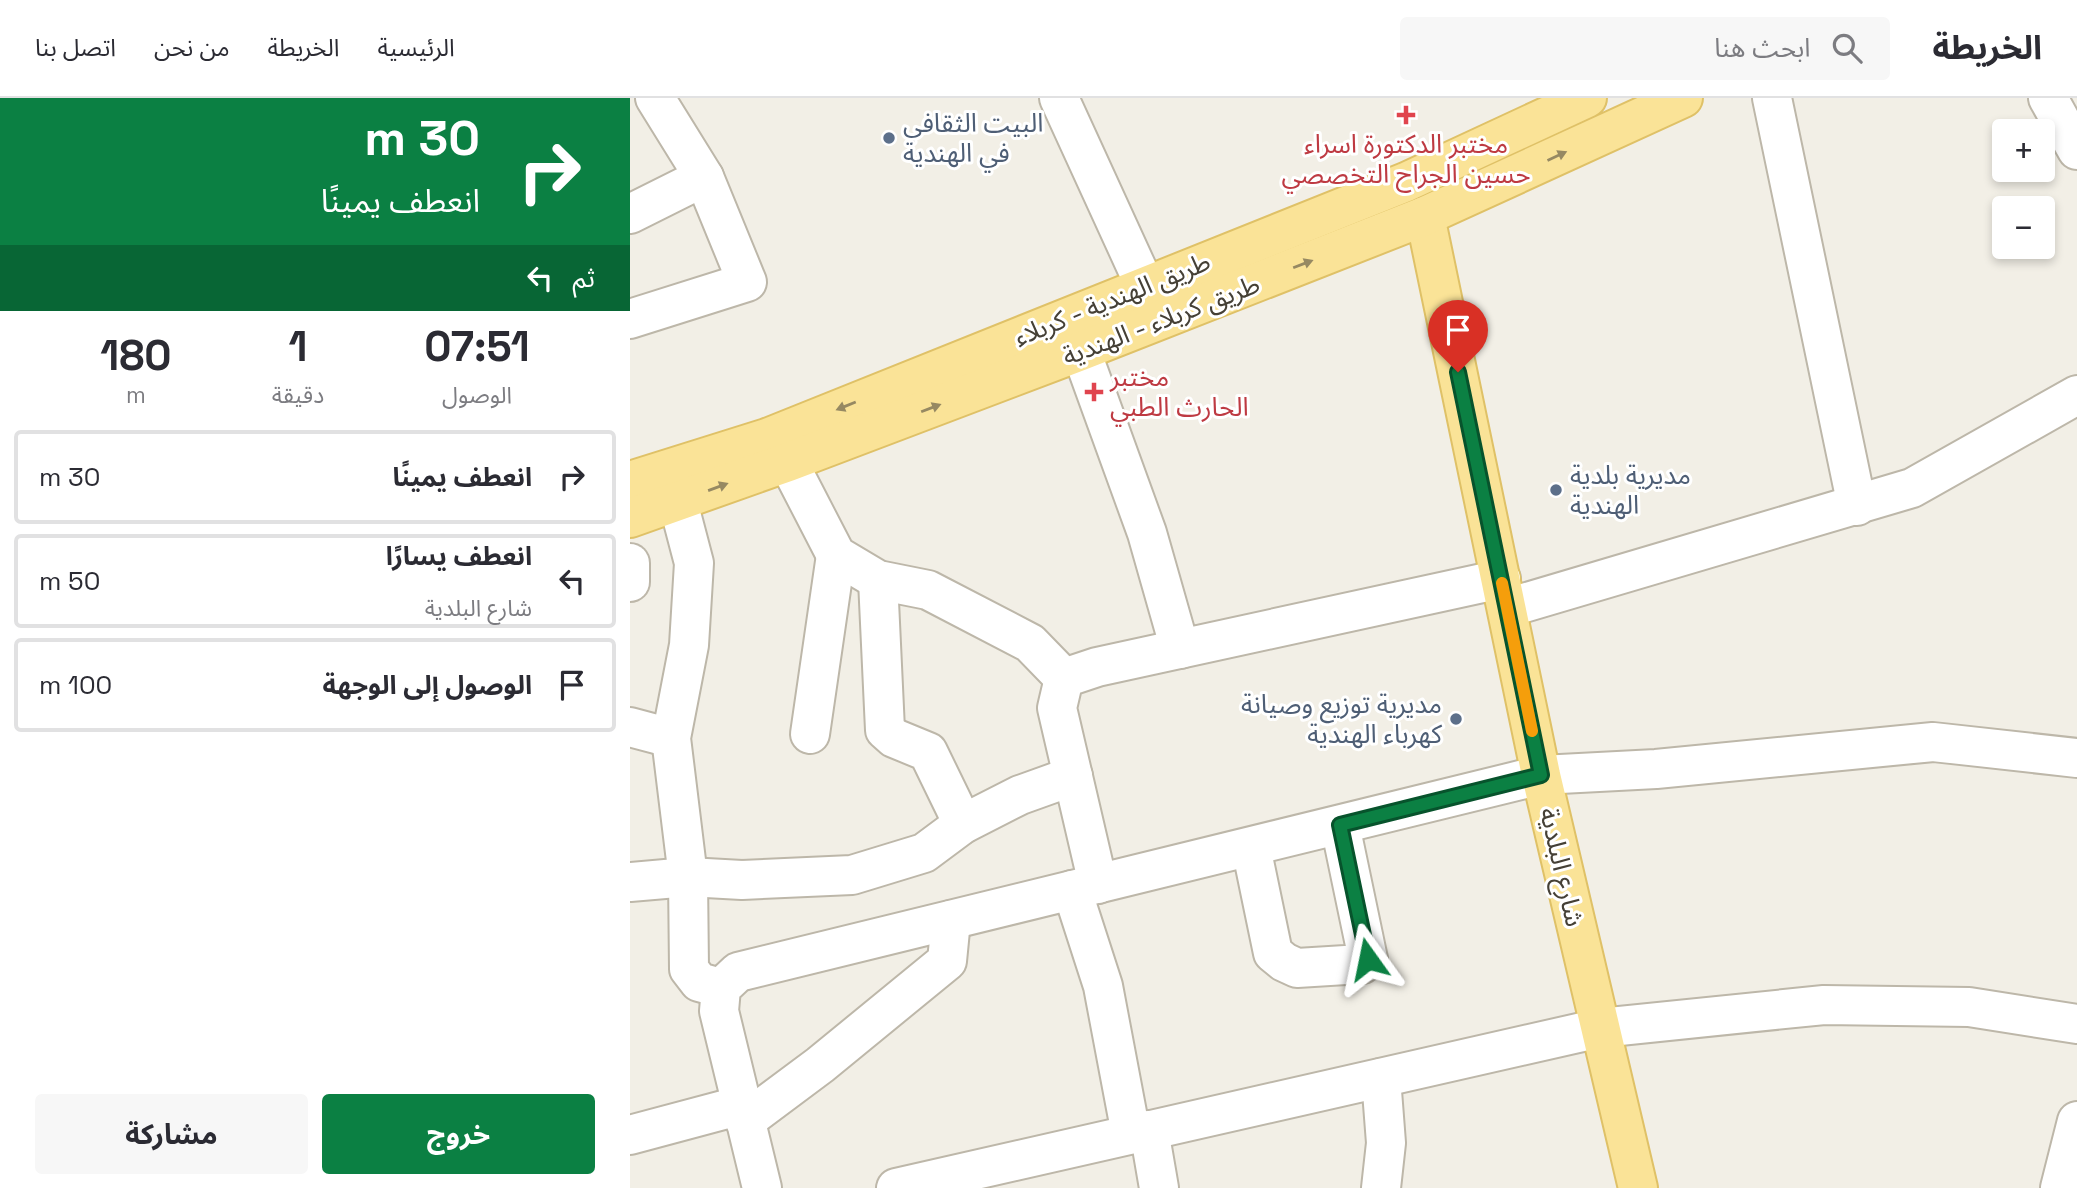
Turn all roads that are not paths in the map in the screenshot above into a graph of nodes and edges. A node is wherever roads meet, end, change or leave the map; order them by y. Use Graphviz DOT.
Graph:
graph roads {
  1 [pos="655,98"];
  2 [pos="1059,98"];
  3 [pos="1587,98"];
  4 [pos="1683,98"];
  5 [pos="1772,98"];
  6 [pos="2048,98"];
  7 [pos="2077,150"];
  8 [pos="704,177"];
  9 [pos="630,214"];
  10 [pos="1425,216"];
  11 [pos="1145,286"];
  12 [pos="630,319"];
  13 [pos="1081,351"];
  14 [pos="2077,395"];
  15 [pos="788,462"];
  16 [pos="630,481"];
  17 [pos="678,502"];
  18 [pos="1857,506"];
  19 [pos="630,518"];
  20 [pos="836,555"];
  21 [pos="630,563"];
  22 [pos="878,580"];
  23 [pos="630,582"];
  24 [pos="1504,593"];
  25 [pos="1180,649"];
  26 [pos="1064,678"];
  27 [pos="630,727"];
  28 [pos="810,734"];
  29 [pos="671,738"];
  30 [pos="2077,758"];
  31 [pos="1541,775"];
  32 [pos="1073,776"];
  33 [pos="963,824"];
  34 [pos="1340,825"];
  35 [pos="1251,846"];
  36 [pos="688,877"];
  37 [pos="630,883"];
  38 [pos="1085,887"];
  39 [pos="951,920"];
  40 [pos="721,988"];
  41 [pos="2077,1024"];
  42 [pos="1600,1028"];
  43 [pos="1381,1078"];
  44 [pos="743,1113"];
  45 [pos="2077,1124"];
  46 [pos="1140,1132"];
  47 [pos="630,1135"];
  48 [pos="1006,1176"];
  49 [pos="762,1188"];
  50 [pos="897,1188"];
  51 [pos="1159,1188"];
  52 [pos="1381,1188"];
  53 [pos="1638,1188"];
  54 [pos="2060,1188"];
  1 -- 8 [label="street"];
  2 -- 11 [label="street"];
  3 -- 11 [label="main road, طريق الهندية - كربلاء"];
  10 -- 4 [label="main road, طريق كربلاء - الهندية, one-way"];
  5 -- 18 [label="street"];
  6 -- 7 [label="street"];
  8 -- 9 [label="street"];
  8 -- 12 [label="street"];
  13 -- 10 [label="main road, طريق كربلاء - الهندية, one-way"];
  10 -- 24 [label="main road, شارع البلدية"];
  11 -- 16 [label="main road, طريق الهندية - كربلاء, one-way"];
  15 -- 13 [label="main road, طريق كربلاء - الهندية, one-way"];
  13 -- 25 [label="street"];
  14 -- 18 [label="street"];
  17 -- 15 [label="main road, طريق كربلاء - الهندية, one-way"];
  15 -- 20 [label="street"];
  17 -- 19 [label="main road, طريق كربلاء - الهندية"];
  17 -- 29 [label="street"];
  18 -- 24 [label="street"];
  20 -- 22 [label="street"];
  20 -- 28 [label="street"];
  21 -- 23 [label="street"];
  22 -- 26 [label="street"];
  22 -- 33 [label="street"];
  24 -- 25 [label="street"];
  24 -- 31 [label="main road, شارع البلدية"];
  25 -- 26 [label="street"];
  26 -- 32 [label="street"];
  27 -- 29 [label="street"];
  29 -- 36 [label="street"];
  30 -- 31 [label="street"];
  31 -- 34 [label="street"];
  31 -- 42 [label="main road, شارع البلدية"];
  32 -- 33 [label="street"];
  32 -- 38 [label="street"];
  33 -- 36 [label="street"];
  34 -- 35 [label="street"];
  34 -- 35 [label="street"];
  35 -- 38 [label="street"];
  36 -- 37 [label="street"];
  36 -- 40 [label="street"];
  38 -- 39 [label="street"];
  38 -- 46 [label="street"];
  39 -- 40 [label="street"];
  39 -- 44 [label="street"];
  40 -- 44 [label="street"];
  41 -- 42 [label="street"];
  42 -- 43 [label="street"];
  42 -- 53 [label="main road, شارع البلدية"];
  43 -- 46 [label="street"];
  43 -- 52 [label="street"];
  44 -- 47 [label="street"];
  44 -- 49 [label="street"];
  45 -- 54 [label="street"];
  46 -- 48 [label="street"];
  46 -- 51 [label="street"];
  48 -- 50 [label="street"];
}
